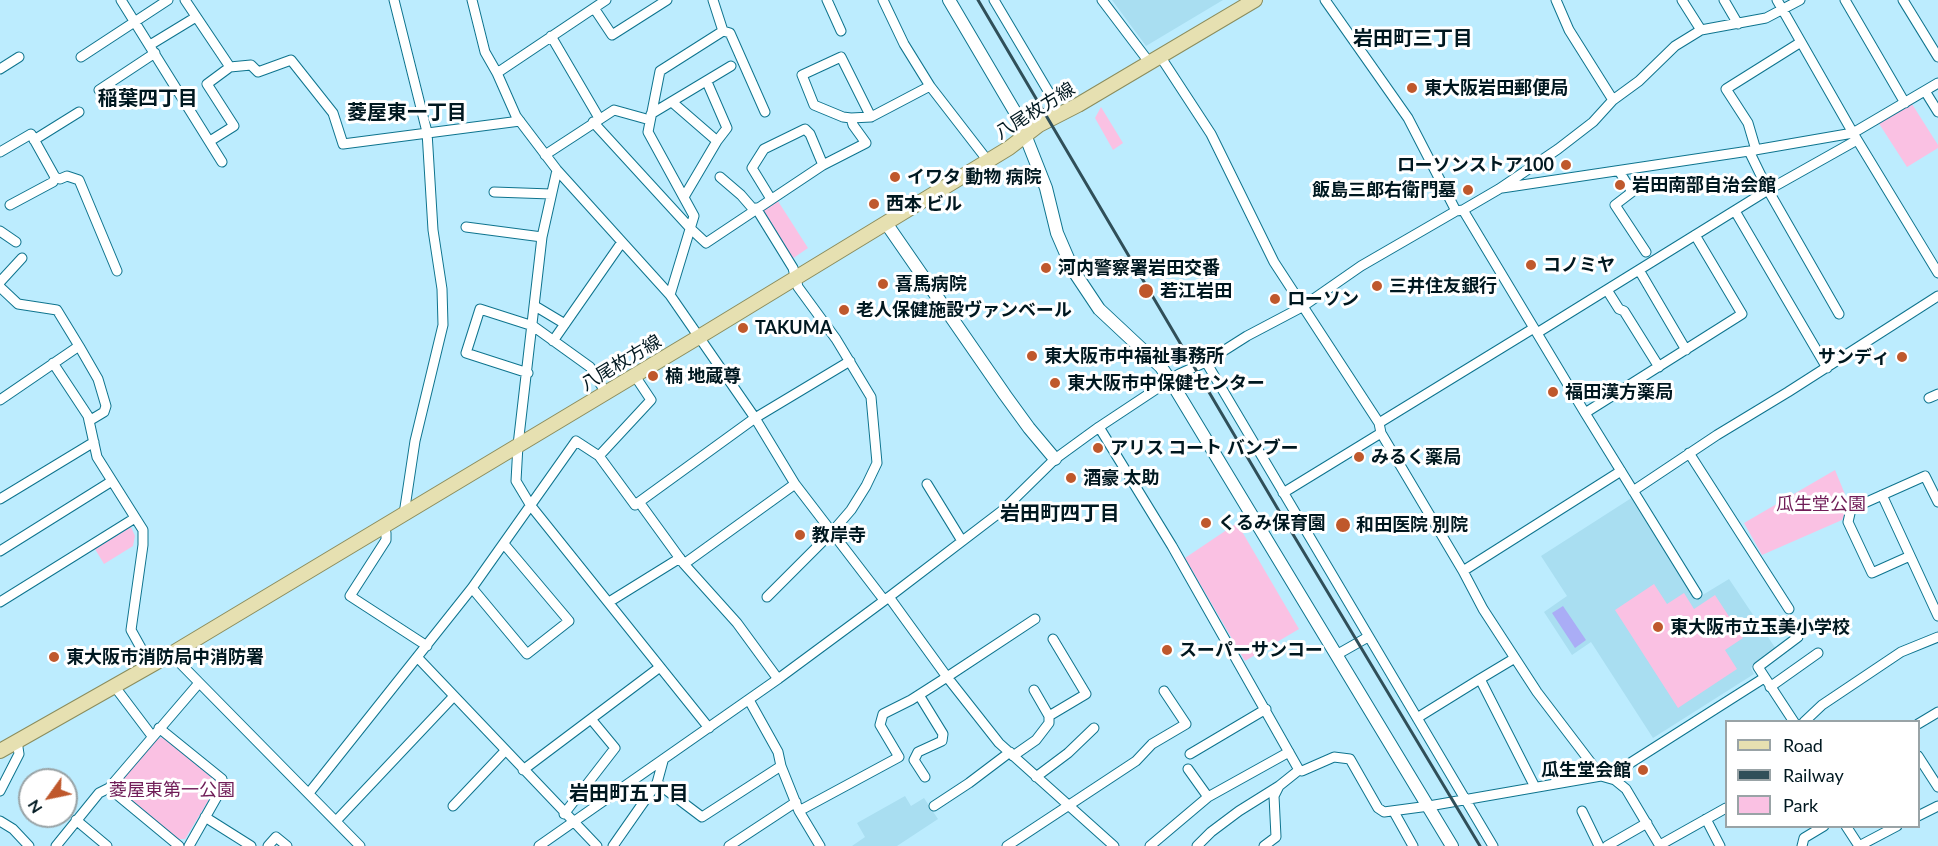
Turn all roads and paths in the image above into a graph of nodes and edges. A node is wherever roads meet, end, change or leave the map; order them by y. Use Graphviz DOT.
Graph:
graph roads {
  1 [pos="121,0"];
  2 [pos="168,0"];
  3 [pos="185,0"];
  4 [pos="394,0"];
  5 [pos="472,0"];
  6 [pos="606,0"];
  7 [pos="667,0"];
  8 [pos="713,0"];
  9 [pos="827,0"];
  10 [pos="883,0"];
  11 [pos="949,0"];
  12 [pos="994,0"];
  13 [pos="1102,0"];
  14 [pos="1255,0"];
  15 [pos="1325,0"];
  16 [pos="1556,0"];
  17 [pos="1682,0"];
  18 [pos="1724,0"];
  19 [pos="1777,0"];
  20 [pos="1800,0"];
  21 [pos="1845,0"];
  22 [pos="1903,0"];
  23 [pos="594,8"];
  24 [pos="1783,10"];
  25 [pos="196,16"];
  26 [pos="135,21"];
  27 [pos="1738,24"];
  28 [pos="1701,30"];
  29 [pos="841,31"];
  30 [pos="723,32"];
  31 [pos="551,36"];
  32 [pos="1801,42"];
  33 [pos="153,49"];
  34 [pos="19,57"];
  35 [pos="81,57"];
  36 [pos="1938,57"];
  37 [pos="1154,59"];
  38 [pos="731,66"];
  39 [pos="230,67"];
  40 [pos="0,69"];
  41 [pos="497,73"];
  42 [pos="707,82"];
  43 [pos="1938,83"];
  44 [pos="930,86"];
  45 [pos="99,90"];
  46 [pos="1925,91"];
  47 [pos="1612,100"];
  48 [pos="1054,101"];
  49 [pos="672,102"];
  50 [pos="1905,103"];
  51 [pos="79,112"];
  52 [pos="765,112"];
  53 [pos="1938,112"];
  54 [pos="651,117"];
  55 [pos="871,117"];
  56 [pos="851,118"];
  57 [pos="596,120"];
  58 [pos="520,122"];
  59 [pos="427,132"];
  60 [pos="1026,135"];
  61 [pos="1855,136"];
  62 [pos="34,140"];
  63 [pos="210,141"];
  64 [pos="717,141"];
  65 [pos="1753,151"];
  66 [pos="0,153"];
  67 [pos="544,155"];
  68 [pos="988,161"];
  69 [pos="222,162"];
  70 [pos="823,165"];
  71 [pos="557,170"];
  72 [pos="1619,171"];
  73 [pos="55,177"];
  74 [pos="720,177"];
  75 [pos="1499,189"];
  76 [pos="1768,190"];
  77 [pos="494,192"];
  78 [pos="551,194"];
  79 [pos="684,197"];
  80 [pos="771,199"];
  81 [pos="10,205"];
  82 [pos="755,209"];
  83 [pos="1459,210"];
  84 [pos="1735,211"];
  85 [pos="886,223"];
  86 [pos="466,227"];
  87 [pos="691,230"];
  88 [pos="0,231"];
  89 [pos="1695,235"];
  90 [pos="542,237"];
  91 [pos="622,242"];
  92 [pos="16,243"];
  93 [pos="1646,252"];
  94 [pos="22,258"];
  95 [pos="1639,270"];
  96 [pos="117,271"];
  97 [pos="1938,273"];
  98 [pos="795,277"];
  99 [pos="0,282"];
  100 [pos="0,287"];
  101 [pos="1607,290"];
  102 [pos="670,295"];
  103 [pos="1938,296"];
  104 [pos="535,306"];
  105 [pos="1302,307"];
  106 [pos="1839,314"];
  107 [pos="565,324"];
  108 [pos="533,326"];
  109 [pos="1536,330"];
  110 [pos="699,337"];
  111 [pos="553,340"];
  112 [pos="79,346"];
  113 [pos="1686,350"];
  114 [pos="850,361"];
  115 [pos="1206,362"];
  116 [pos="53,363"];
  117 [pos="1659,367"];
  118 [pos="1827,368"];
  119 [pos="528,373"];
  120 [pos="635,376"];
  121 [pos="1170,380"];
  122 [pos="606,393"];
  123 [pos="0,400"];
  124 [pos="1585,413"];
  125 [pos="755,418"];
  126 [pos="89,422"];
  127 [pos="1379,423"];
  128 [pos="1099,427"];
  129 [pos="1381,433"];
  130 [pos="93,442"];
  131 [pos="518,445"];
  132 [pos="1689,453"];
  133 [pos="599,456"];
  134 [pos="1055,459"];
  135 [pos="1621,471"];
  136 [pos="112,482"];
  137 [pos="795,484"];
  138 [pos="927,484"];
  139 [pos="1633,491"];
  140 [pos="1283,493"];
  141 [pos="1882,495"];
  142 [pos="0,499"];
  143 [pos="639,502"];
  144 [pos="1938,502"];
  145 [pos="531,506"];
  146 [pos="404,514"];
  147 [pos="135,518"];
  148 [pos="382,527"];
  149 [pos="832,532"];
  150 [pos="962,541"];
  151 [pos="504,544"];
  152 [pos="0,551"];
  153 [pos="1910,556"];
  154 [pos="682,561"];
  155 [pos="1463,572"];
  156 [pos="472,588"];
  157 [pos="1697,594"];
  158 [pos="767,597"];
  159 [pos="886,598"];
  160 [pos="0,602"];
  161 [pos="609,602"];
  162 [pos="1789,609"];
  163 [pos="1938,616"];
  164 [pos="1035,619"];
  165 [pos="1368,637"];
  166 [pos="1798,637"];
  167 [pos="1938,637"];
  168 [pos="1053,639"];
  169 [pos="427,646"];
  170 [pos="1818,653"];
  171 [pos="171,654"];
  172 [pos="1338,654"];
  173 [pos="418,658"];
  174 [pos="1515,658"];
  175 [pos="151,666"];
  176 [pos="660,667"];
  177 [pos="947,677"];
  178 [pos="1764,678"];
  179 [pos="778,679"];
  180 [pos="1480,679"];
  181 [pos="199,683"];
  182 [pos="114,687"];
  183 [pos="1770,687"];
  184 [pos="1034,690"];
  185 [pos="1164,691"];
  186 [pos="919,694"];
  187 [pos="454,696"];
  188 [pos="749,700"];
  189 [pos="1266,709"];
  190 [pos="1938,712"];
  191 [pos="1049,716"];
  192 [pos="1417,718"];
  193 [pos="591,719"];
  194 [pos="1793,720"];
  195 [pos="1806,720"];
  196 [pos="1920,723"];
  197 [pos="159,728"];
  198 [pos="709,728"];
  199 [pos="1095,728"];
  200 [pos="152,736"];
  201 [pos="17,741"];
  202 [pos="1,748"];
  203 [pos="505,751"];
  204 [pos="1289,752"];
  205 [pos="1011,754"];
  206 [pos="1190,754"];
  207 [pos="1920,759"];
  208 [pos="663,761"];
  209 [pos="781,766"];
  210 [pos="522,770"];
  211 [pos="1188,770"];
  212 [pos="1299,770"];
  213 [pos="1601,776"];
  214 [pos="925,777"];
  215 [pos="1036,777"];
  216 [pos="1615,780"];
  217 [pos="657,783"];
  218 [pos="1279,786"];
  219 [pos="1535,787"];
  220 [pos="1938,787"];
  221 [pos="109,788"];
  222 [pos="0,791"];
  223 [pos="309,793"];
  224 [pos="1208,797"];
  225 [pos="1466,800"];
  226 [pos="453,806"];
  227 [pos="797,806"];
  228 [pos="1429,806"];
  229 [pos="1938,806"];
  230 [pos="934,807"];
  231 [pos="1069,807"];
  232 [pos="1725,809"];
  233 [pos="1582,811"];
  234 [pos="1394,812"];
  235 [pos="564,814"];
  236 [pos="1920,815"];
  237 [pos="205,817"];
  238 [pos="78,818"];
  239 [pos="1706,819"];
  240 [pos="0,821"];
  241 [pos="78,822"];
  242 [pos="336,822"];
  243 [pos="573,823"];
  244 [pos="1647,823"];
  245 [pos="70,828"];
  246 [pos="1821,828"];
  247 [pos="1847,828"];
  248 [pos="1893,828"];
  249 [pos="357,845"];
  250 [pos="1660,845"];
  251 [pos="29,846"];
  252 [pos="56,846"];
  253 [pos="107,846"];
  254 [pos="180,846"];
  255 [pos="189,846"];
  256 [pos="251,846"];
  257 [pos="268,846"];
  258 [pos="287,846"];
  259 [pos="539,846"];
  260 [pos="597,846"];
  261 [pos="613,846"];
  262 [pos="729,846"];
  263 [pos="820,846"];
  264 [pos="1007,846"];
  265 [pos="1114,846"];
  266 [pos="1150,846"];
  267 [pos="1197,846"];
  268 [pos="1264,846"];
  269 [pos="1413,846"];
  270 [pos="1452,846"];
  271 [pos="1493,846"];
  272 [pos="1599,846"];
  273 [pos="1607,846"];
  274 [pos="1720,846"];
  275 [pos="1802,846"];
  276 [pos="1859,846"];
  1 -- 26 [label="street"];
  2 -- 26 [label="street"];
  3 -- 25 [label="street"];
  4 -- 59 [label="street"];
  5 -- 41 [label="street"];
  6 -- 23 [label="street"];
  7 -- 23 [label="street"];
  8 -- 30 [label="street"];
  9 -- 29 [label="street"];
  10 -- 44 [label="street"];
  11 -- 60 [label="street"];
  12 -- 48 [label="street"];
  13 -- 37 [label="street"];
  14 -- 37 [label="main road, 八尾枚方線"];
  15 -- 83 [label="street"];
  16 -- 47 [label="street"];
  17 -- 28 [label="street"];
  18 -- 27 [label="street"];
  19 -- 24 [label="street"];
  20 -- 24 [label="street"];
  21 -- 50 [label="street"];
  22 -- 36 [label="street"];
  23 -- 31 [label="street"];
  24 -- 27 [label="street"];
  24 -- 32 [label="street"];
  25 -- 33 [label="street"];
  25 -- 39 [label="street"];
  26 -- 33 [label="street"];
  26 -- 35 [label="street"];
  27 -- 28 [label="street"];
  28 -- 47 [label="street"];
  30 -- 52 [label="street"];
  30 -- 54 [label="street"];
  31 -- 41 [label="street"];
  31 -- 57 [label="street"];
  32 -- 61 [label="street"];
  32 -- 65 [label="street"];
  33 -- 45 [label="street"];
  33 -- 63 [label="street"];
  34 -- 40 [label="street"];
  37 -- 60 [label="main road, 八尾枚方線"];
  37 -- 105 [label="street"];
  38 -- 42 [label="street"];
  39 -- 59 [label="street"];
  39 -- 63 [label="street"];
  41 -- 58 [label="street"];
  42 -- 49 [label="street"];
  42 -- 64 [label="street"];
  43 -- 46 [label="street"];
  44 -- 55 [label="street"];
  44 -- 68 [label="street"];
  46 -- 50 [label="street"];
  46 -- 53 [label="street"];
  47 -- 75 [label="street"];
  49 -- 54 [label="street"];
  49 -- 64 [label="street"];
  50 -- 61 [label="street"];
  51 -- 62 [label="street"];
  54 -- 57 [label="street"];
  54 -- 79 [label="street"];
  55 -- 56 [label="street"];
  55 -- 56 [label="street"];
  56 -- 70 [label="street"];
  57 -- 67 [label="street"];
  57 -- 87 [label="street"];
  58 -- 59 [label="street"];
  58 -- 67 [label="street"];
  59 -- 146 [label="street"];
  60 -- 68 [label="main road, 八尾枚方線"];
  60 -- 121 [label="street"];
  61 -- 65 [label="street"];
  61 -- 76 [label="street"];
  61 -- 97 [label="street"];
  62 -- 66 [label="street"];
  62 -- 73 [label="street"];
  63 -- 69 [label="street"];
  64 -- 79 [label="street"];
  65 -- 72 [label="street"];
  65 -- 76 [label="street"];
  67 -- 71 [label="street"];
  68 -- 85 [label="main road, 八尾枚方線"];
  70 -- 80 [label="street"];
  70 -- 80 [label="street"];
  71 -- 78 [label="street"];
  71 -- 91 [label="street"];
  72 -- 75 [label="street"];
  72 -- 93 [label="street"];
  73 -- 81 [label="street"];
  73 -- 96 [label="street"];
  74 -- 82 [label="street"];
  75 -- 83 [label="street"];
  76 -- 84 [label="street"];
  76 -- 106 [label="street"];
  77 -- 78 [label="street"];
  78 -- 90 [label="street"];
  79 -- 87 [label="street"];
  80 -- 82 [label="street"];
  82 -- 87 [label="street"];
  82 -- 98 [label="street"];
  83 -- 105 [label="street"];
  83 -- 109 [label="street"];
  84 -- 89 [label="street"];
  84 -- 118 [label="street"];
  85 -- 98 [label="main road, 八尾枚方線"];
  85 -- 134 [label="street"];
  86 -- 90 [label="street"];
  87 -- 102 [label="street"];
  88 -- 92 [label="street"];
  89 -- 95 [label="street"];
  89 -- 113 [label="street"];
  90 -- 104 [label="street"];
  91 -- 102 [label="street"];
  91 -- 107 [label="street"];
  94 -- 99 [label="street"];
  95 -- 101 [label="street"];
  95 -- 113 [label="street"];
  98 -- 110 [label="main road, 八尾枚方線"];
  98 -- 114 [label="street"];
  100 -- 112 [label="street"];
  101 -- 109 [label="street"];
  101 -- 117 [label="street"];
  102 -- 110 [label="street"];
  103 -- 118 [label="street"];
  104 -- 107 [label="street"];
  104 -- 108 [label="street"];
  105 -- 115 [label="street"];
  105 -- 127 [label="street"];
  107 -- 111 [label="street"];
  108 -- 111 [label="street"];
  108 -- 119 [label="street"];
  108 -- 119 [label="street"];
  109 -- 124 [label="street"];
  109 -- 127 [label="street"];
  110 -- 120 [label="main road, 八尾枚方線"];
  110 -- 125 [label="street"];
  111 -- 122 [label="street"];
  112 -- 116 [label="street"];
  112 -- 126 [label="street"];
  113 -- 117 [label="street"];
  114 -- 125 [label="street"];
  114 -- 149 [label="street"];
  115 -- 121 [label="street"];
  115 -- 140 [label="street"];
  116 -- 123 [label="street"];
  116 -- 126 [label="street"];
  117 -- 124 [label="street"];
  118 -- 132 [label="street"];
  119 -- 131 [label="street"];
  120 -- 122 [label="main road, 八尾枚方線"];
  120 -- 133 [label="street"];
  121 -- 128 [label="street"];
  121 -- 172 [label="street"];
  122 -- 131 [label="main road, 八尾枚方線"];
  124 -- 135 [label="street"];
  125 -- 137 [label="street"];
  125 -- 143 [label="street"];
  126 -- 130 [label="street"];
  127 -- 129 [label="street"];
  128 -- 134 [label="street"];
  128 -- 189 [label="street"];
  129 -- 140 [label="street"];
  129 -- 155 [label="street"];
  130 -- 136 [label="street"];
  130 -- 142 [label="street"];
  131 -- 145 [label="street"];
  131 -- 146 [label="main road, 八尾枚方線"];
  132 -- 139 [label="street"];
  132 -- 162 [label="street"];
  133 -- 143 [label="street"];
  133 -- 145 [label="street"];
  134 -- 150 [label="street"];
  135 -- 139 [label="street"];
  135 -- 155 [label="street"];
  136 -- 147 [label="street"];
  136 -- 152 [label="street"];
  137 -- 149 [label="street"];
  137 -- 154 [label="street"];
  138 -- 150 [label="street"];
  139 -- 157 [label="street"];
  140 -- 165 [label="street"];
  141 -- 144 [label="street"];
  141 -- 153 [label="street"];
  141 -- 153 [label="street"];
  143 -- 154 [label="street"];
  145 -- 151 [label="street"];
  145 -- 161 [label="street"];
  146 -- 148 [label="main road, 八尾枚方線"];
  147 -- 160 [label="street"];
  147 -- 175 [label="street"];
  148 -- 169 [label="street"];
  148 -- 171 [label="main road, 八尾枚方線"];
  149 -- 158 [label="street"];
  149 -- 159 [label="street"];
  150 -- 159 [label="street"];
  151 -- 156 [label="street"];
  151 -- 156 [label="street"];
  153 -- 163 [label="street"];
  154 -- 161 [label="street"];
  154 -- 179 [label="street"];
  155 -- 174 [label="street"];
  156 -- 169 [label="street"];
  159 -- 177 [label="street"];
  159 -- 179 [label="street"];
  161 -- 176 [label="street"];
  164 -- 177 [label="street"];
  165 -- 172 [label="street"];
  165 -- 192 [label="street"];
  166 -- 178 [label="street"];
  167 -- 195 [label="street"];
  168 -- 191 [label="street"];
  169 -- 173 [label="street"];
  170 -- 183 [label="street"];
  171 -- 175 [label="main road, 八尾枚方線"];
  171 -- 181 [label="street"];
  172 -- 228 [label="street"];
  173 -- 187 [label="street"];
  173 -- 223 [label="street"];
  174 -- 180 [label="street"];
  174 -- 213 [label="street"];
  175 -- 182 [label="main road, 八尾枚方線"];
  176 -- 193 [label="street"];
  176 -- 198 [label="street"];
  177 -- 186 [label="street"];
  177 -- 205 [label="street"];
  178 -- 183 [label="street"];
  178 -- 216 [label="street"];
  179 -- 188 [label="street"];
  180 -- 192 [label="street"];
  180 -- 219 [label="street"];
  181 -- 197 [label="street"];
  181 -- 223 [label="street"];
  182 -- 200 [label="street"];
  182 -- 201 [label="main road, 八尾枚方線"];
  183 -- 194 [label="street"];
  184 -- 191 [label="street"];
  185 -- 231 [label="street"];
  186 -- 214 [label="street"];
  186 -- 227 [label="street"];
  187 -- 203 [label="street"];
  187 -- 242 [label="street"];
  188 -- 198 [label="street"];
  188 -- 209 [label="street"];
  189 -- 204 [label="street"];
  189 -- 206 [label="street"];
  190 -- 196 [label="street"];
  191 -- 205 [label="street"];
  192 -- 225 [label="street"];
  193 -- 210 [label="street"];
  193 -- 235 [label="street"];
  197 -- 200 [label="street"];
  197 -- 237 [label="street"];
  198 -- 208 [label="street"];
  199 -- 215 [label="street"];
  200 -- 221 [label="street"];
  201 -- 202 [label="main road, 八尾枚方線"];
  201 -- 222 [label="street"];
  203 -- 210 [label="street"];
  203 -- 226 [label="street"];
  204 -- 212 [label="street"];
  204 -- 224 [label="street"];
  205 -- 215 [label="street"];
  205 -- 230 [label="street"];
  207 -- 220 [label="street"];
  208 -- 217 [label="street"];
  208 -- 243 [label="street"];
  209 -- 217 [label="street"];
  209 -- 227 [label="street"];
  210 -- 235 [label="street"];
  211 -- 224 [label="street"];
  212 -- 218 [label="street"];
  212 -- 234 [label="street"];
  213 -- 216 [label="street"];
  213 -- 219 [label="street"];
  215 -- 231 [label="street"];
  216 -- 244 [label="street"];
  217 -- 261 [label="street"];
  218 -- 267 [label="street"];
  218 -- 268 [label="street"];
  219 -- 225 [label="street"];
  221 -- 238 [label="street"];
  221 -- 254 [label="street"];
  223 -- 242 [label="street"];
  224 -- 266 [label="street"];
  225 -- 228 [label="street"];
  225 -- 271 [label="street"];
  227 -- 262 [label="street"];
  227 -- 263 [label="street"];
  228 -- 234 [label="street"];
  228 -- 270 [label="street"];
  229 -- 236 [label="street"];
  231 -- 264 [label="street"];
  231 -- 265 [label="street"];
  232 -- 239 [label="street"];
  233 -- 272 [label="street"];
  234 -- 269 [label="street"];
  235 -- 243 [label="street"];
  237 -- 255 [label="street"];
  237 -- 256 [label="street"];
  239 -- 250 [label="street"];
  239 -- 274 [label="street"];
  240 -- 251 [label="street"];
  241 -- 253 [label="street"];
  242 -- 249 [label="street"];
  243 -- 259 [label="street"];
  243 -- 260 [label="street"];
  244 -- 250 [label="street"];
  244 -- 273 [label="street"];
  245 -- 252 [label="street"];
  246 -- 275 [label="street"];
  247 -- 276 [label="street"];
  248 -- 276 [label="street"];
  257 -- 258 [label="street"];
}
